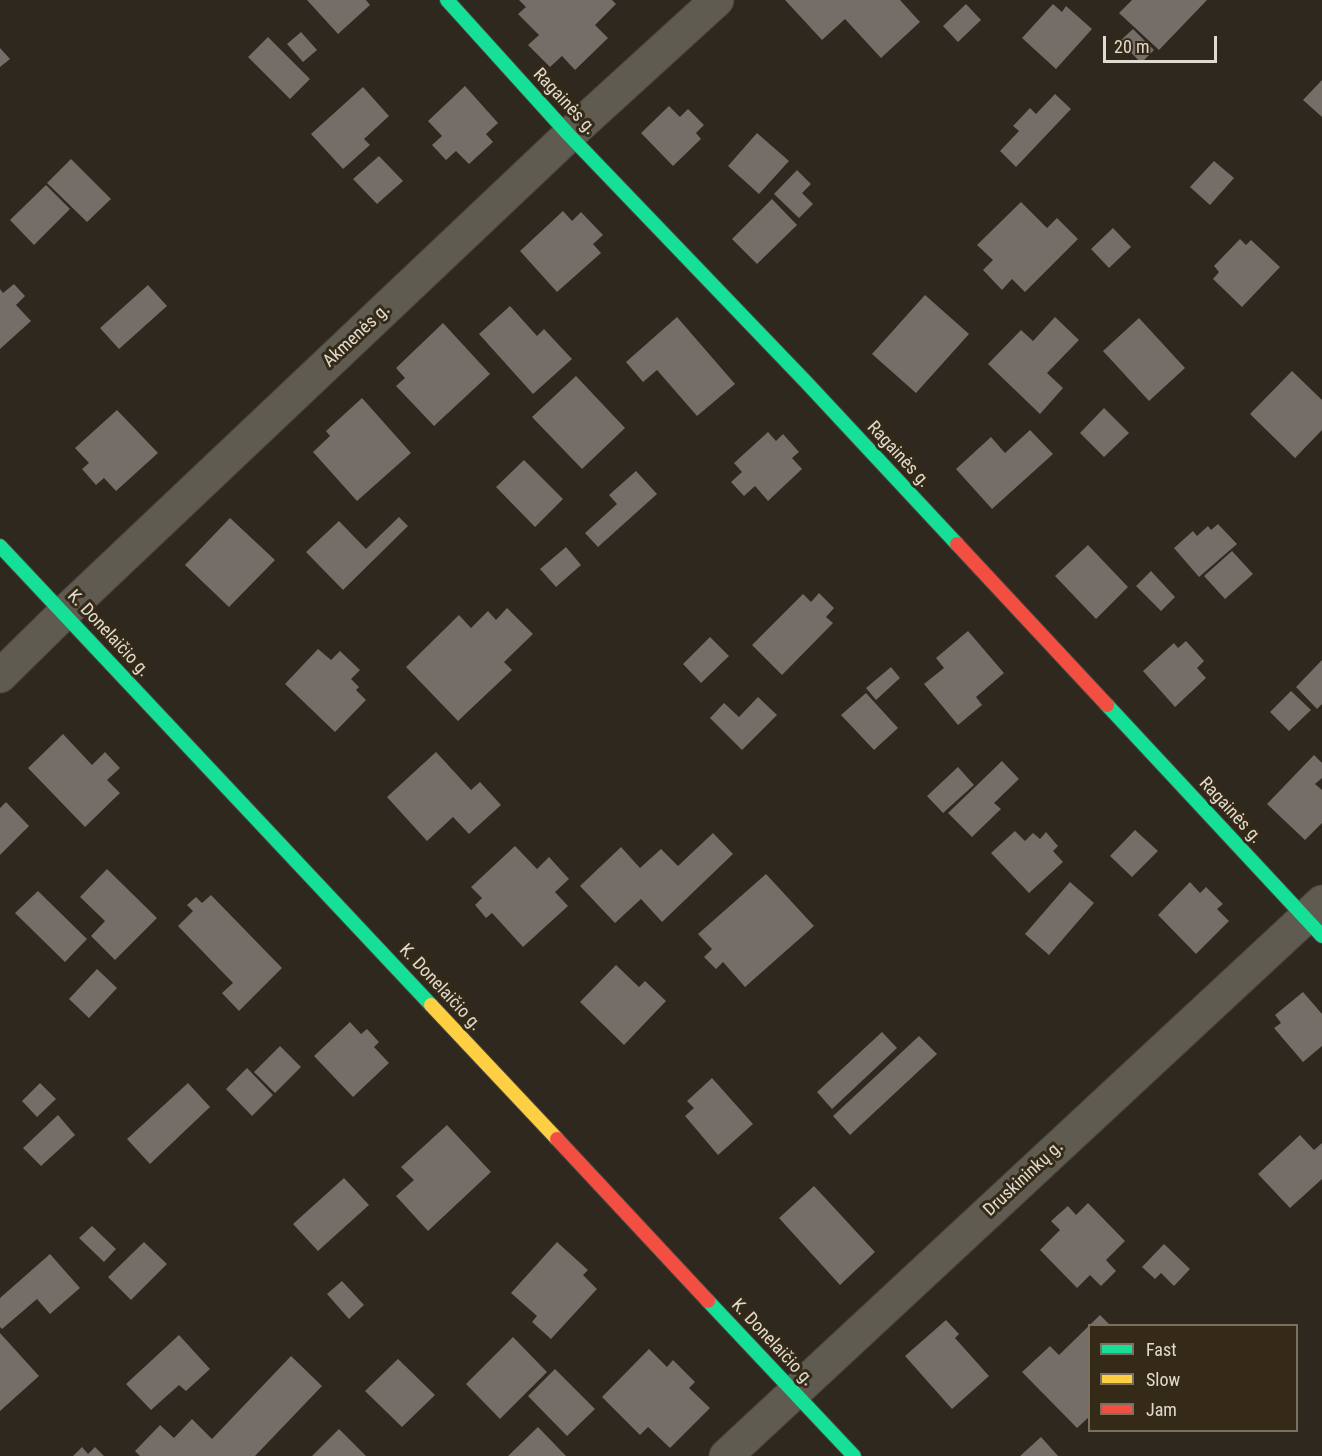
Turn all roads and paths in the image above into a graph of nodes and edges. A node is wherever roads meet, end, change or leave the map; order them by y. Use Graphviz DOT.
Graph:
graph roads {
  1 [pos="447,0"];
  2 [pos="717,0"];
  3 [pos="569,135"];
  4 [pos="0,546"];
  5 [pos="64,613"];
  6 [pos="0,676"];
  7 [pos="1316,919"];
  8 [pos="794,1392"];
  9 [pos="726,1456"];
  10 [pos="854,1456"];
  1 -- 3 [label="street, Ragainės g."];
  2 -- 3 [label="street, Akmenės g."];
  3 -- 5 [label="street, Akmenės g."];
  3 -- 7 [label="street, Ragainės g."];
  4 -- 5 [label="street, K. Donelaičio g."];
  5 -- 6 [label="street, Akmenės g."];
  5 -- 8 [label="street, K. Donelaičio g."];
  7 -- 8 [label="street, Druskininkų g."];
  8 -- 9 [label="street, Druskininkų g."];
  8 -- 10 [label="street, K. Donelaičio g."];
}
